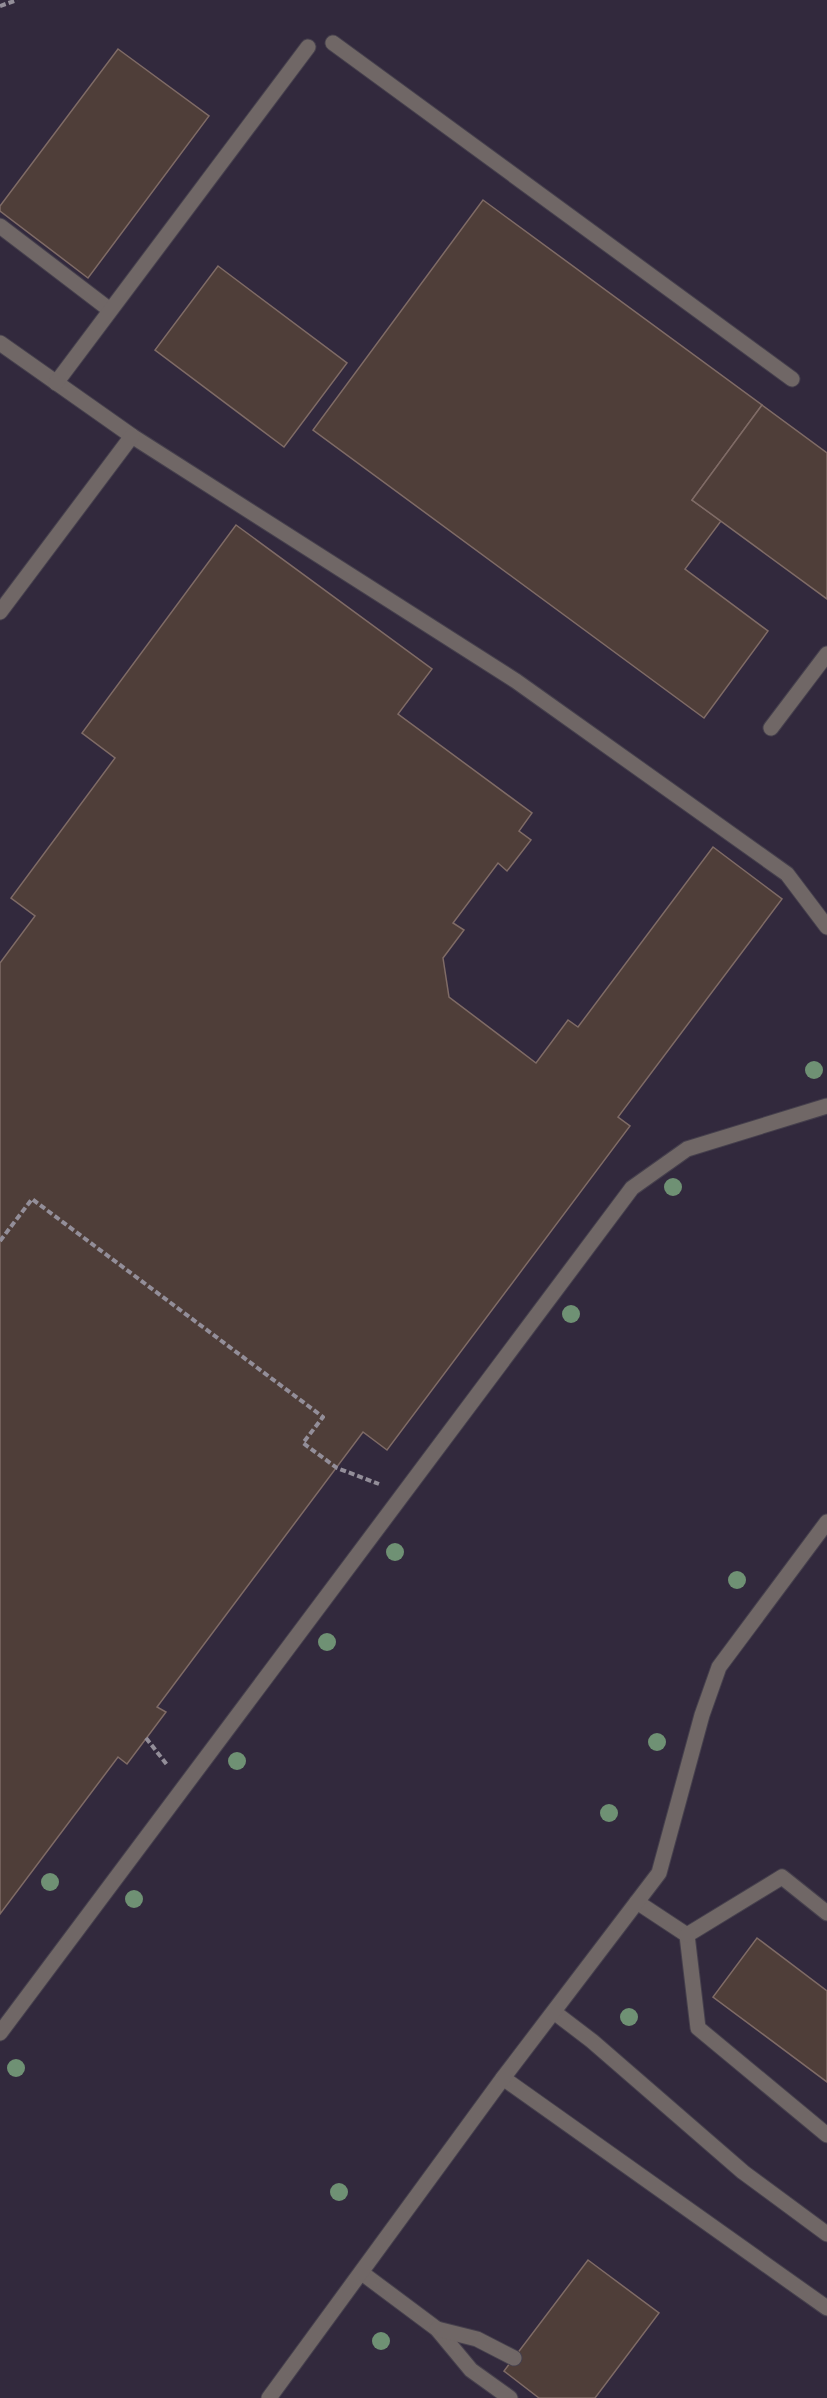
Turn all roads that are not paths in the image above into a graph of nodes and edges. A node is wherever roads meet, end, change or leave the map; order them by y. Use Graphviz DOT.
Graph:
graph roads {
  1 [pos="333,43"];
  2 [pos="308,48"];
  3 [pos="0,226"];
  4 [pos="110,310"];
  5 [pos="0,343"];
  6 [pos="792,379"];
  7 [pos="56,383"];
  8 [pos="132,436"];
  9 [pos="0,612"];
  10 [pos="827,654"];
  11 [pos="771,728"];
  12 [pos="827,927"];
  13 [pos="827,1106"];
  14 [pos="827,1521"];
  15 [pos="637,1902"];
  16 [pos="827,1913"];
  17 [pos="687,1935"];
  18 [pos="554,2012"];
  19 [pos="0,2033"];
  20 [pos="503,2078"];
  21 [pos="827,2134"];
  22 [pos="811,2222"];
  23 [pos="827,2227"];
  24 [pos="827,2234"];
  25 [pos="362,2273"];
  26 [pos="827,2308"];
  27 [pos="437,2329"];
  28 [pos="514,2358"];
  29 [pos="269,2398"];
  30 [pos="510,2398"];
  1 -- 6 [label="lane"];
  2 -- 4 [label="lane"];
  3 -- 4 [label="lane"];
  4 -- 7 [label="lane"];
  5 -- 7 [label="lane"];
  7 -- 8 [label="lane"];
  8 -- 9 [label="lane"];
  8 -- 12 [label="lane"];
  10 -- 11 [label="lane"];
  13 -- 19 [label="lane"];
  14 -- 15 [label="lane"];
  15 -- 17 [label="lane"];
  15 -- 18 [label="lane"];
  16 -- 17 [label="lane"];
  17 -- 21 [label="lane"];
  18 -- 20 [label="lane"];
  18 -- 22 [label="lane"];
  20 -- 25 [label="lane"];
  20 -- 26 [label="lane"];
  22 -- 23 [label="lane"];
  22 -- 24 [label="lane"];
  25 -- 27 [label="lane"];
  25 -- 29 [label="lane"];
  27 -- 28 [label="lane"];
  27 -- 30 [label="lane"];
}
